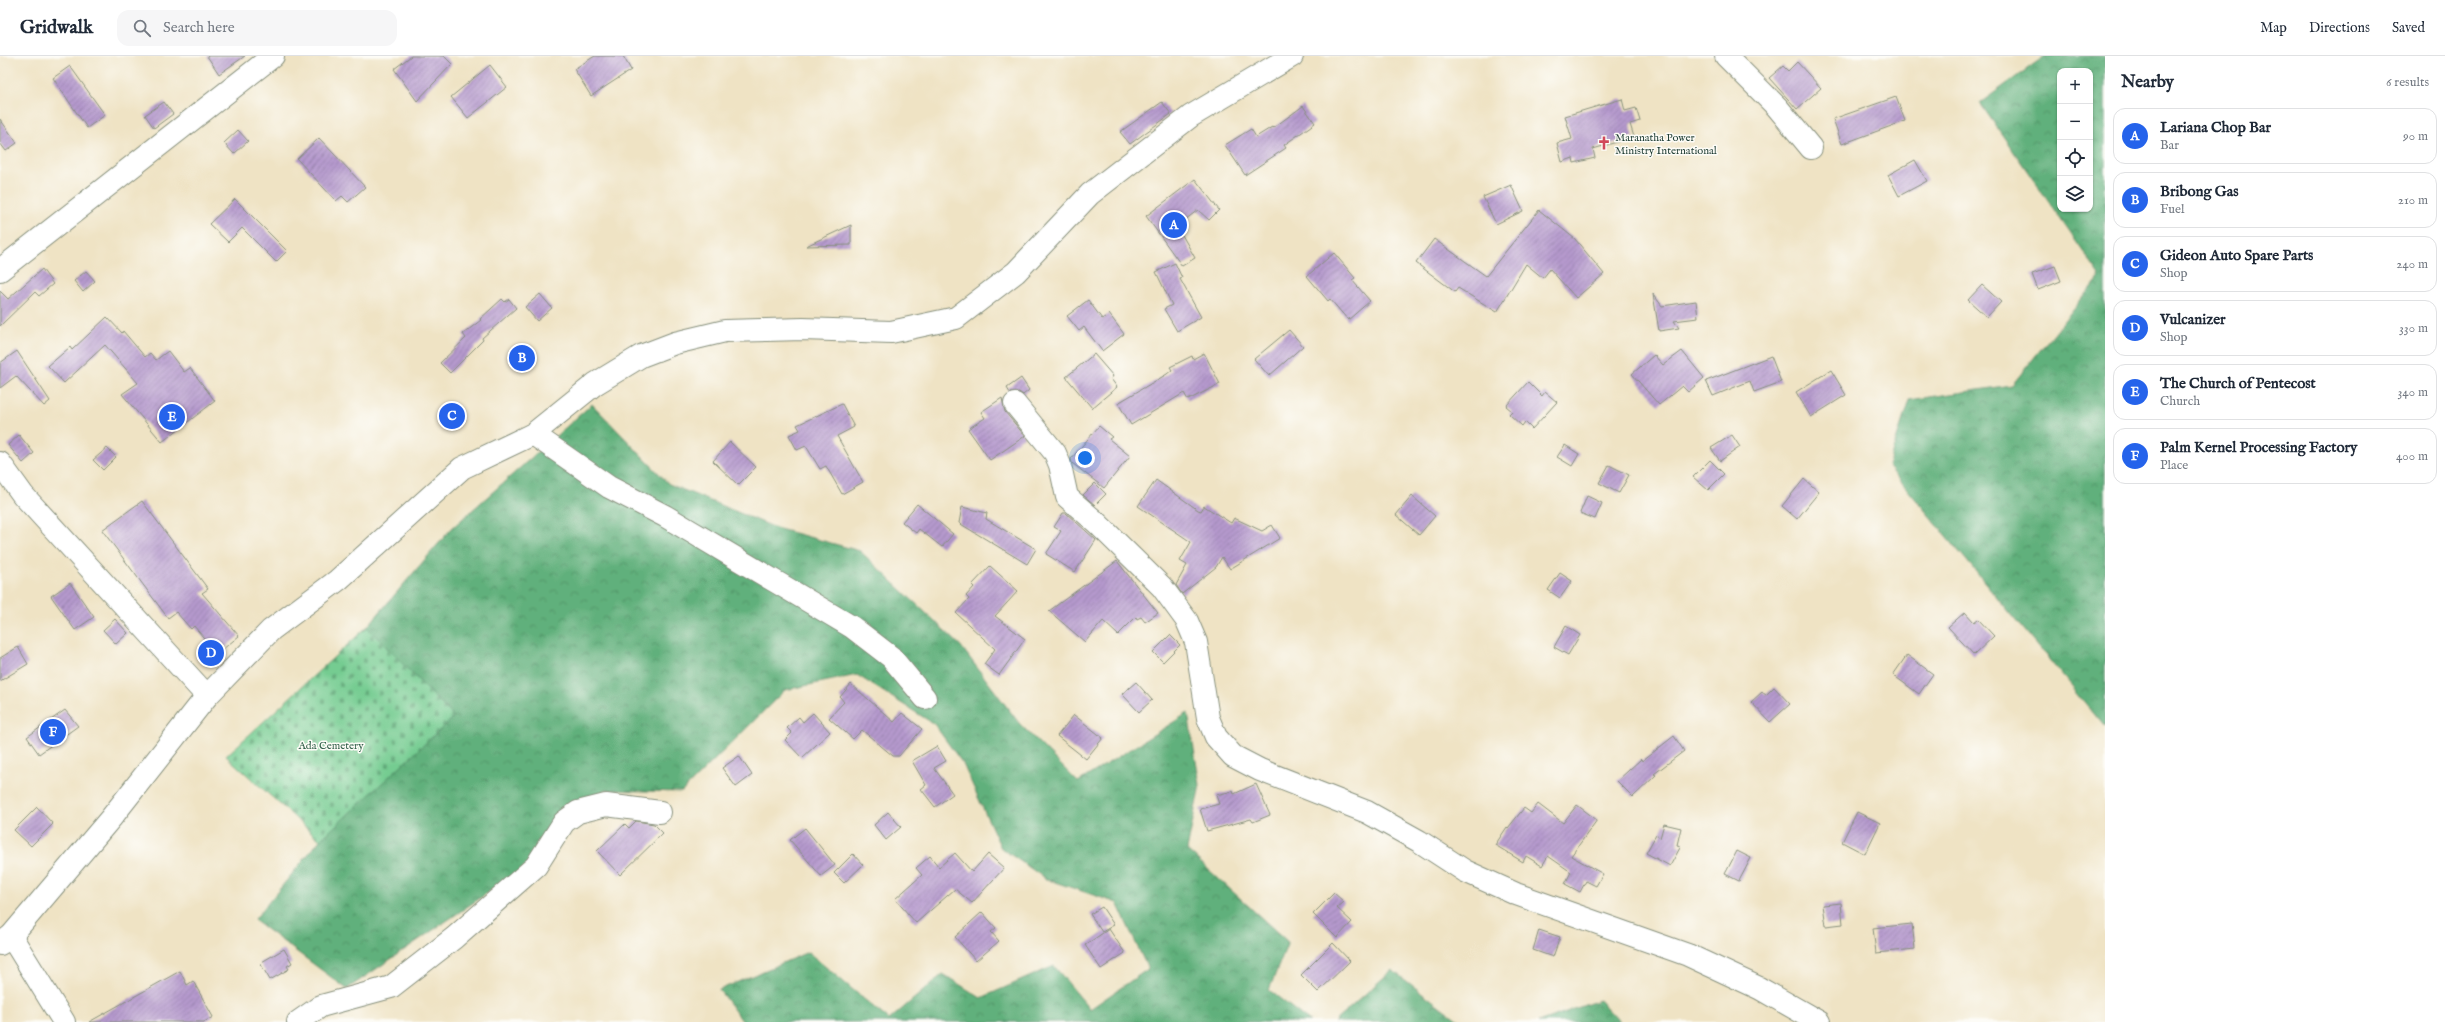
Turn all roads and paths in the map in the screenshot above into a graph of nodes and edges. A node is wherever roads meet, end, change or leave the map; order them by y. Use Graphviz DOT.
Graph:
graph roads {
  1 [pos="273,56"];
  2 [pos="1292,56"];
  3 [pos="1726,56"];
  4 [pos="1811,148"];
  5 [pos="0,270"];
  6 [pos="1015,404"];
  7 [pos="533,434"];
  8 [pos="0,463"];
  9 [pos="207,696"];
  10 [pos="924,698"];
  11 [pos="660,812"];
  12 [pos="6,940"];
  13 [pos="64,1022"];
  14 [pos="298,1022"];
  15 [pos="1819,1022"];
  1 -- 5 [label="street"];
  2 -- 7 [label="street"];
  3 -- 4 [label="street"];
  6 -- 15 [label="street"];
  7 -- 9 [label="street"];
  7 -- 10 [label="street"];
  8 -- 9 [label="street"];
  9 -- 12 [label="street"];
  11 -- 14 [label="street"];
  12 -- 13 [label="street"];
}
